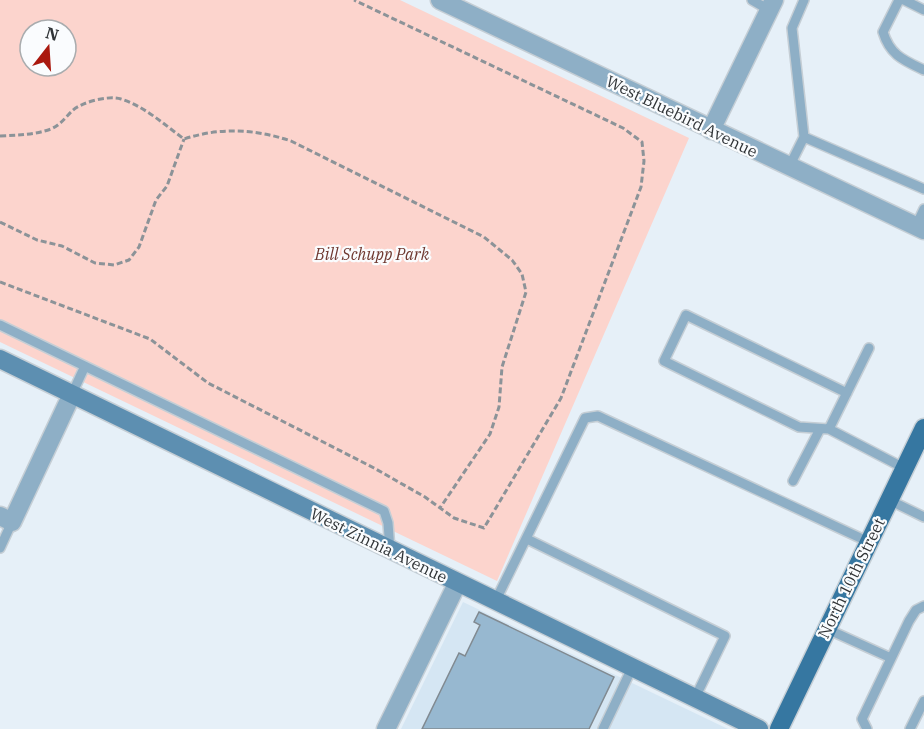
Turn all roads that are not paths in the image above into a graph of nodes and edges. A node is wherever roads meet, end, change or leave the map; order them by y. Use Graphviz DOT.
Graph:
graph roads {
  1 [pos="440,0"];
  2 [pos="752,0"];
  3 [pos="804,0"];
  4 [pos="899,0"];
  5 [pos="904,0"];
  6 [pos="771,5"];
  7 [pos="924,9"];
  8 [pos="924,70"];
  9 [pos="711,130"];
  10 [pos="804,137"];
  11 [pos="789,167"];
  12 [pos="924,189"];
  13 [pos="924,209"];
  14 [pos="920,228"];
  15 [pos="0,326"];
  16 [pos="869,348"];
  17 [pos="0,359"];
  18 [pos="85,366"];
  19 [pos="847,393"];
  20 [pos="72,394"];
  21 [pos="924,428"];
  22 [pos="824,429"];
  23 [pos="904,468"];
  24 [pos="793,481"];
  25 [pos="889,500"];
  26 [pos="924,517"];
  27 [pos="6,519"];
  28 [pos="527,539"];
  29 [pos="869,542"];
  30 [pos="0,548"];
  31 [pos="390,550"];
  32 [pos="457,584"];
  33 [pos="495,602"];
  34 [pos="924,606"];
  35 [pos="827,629"];
  36 [pos="891,658"];
  37 [pos="632,668"];
  38 [pos="694,698"];
  39 [pos="924,701"];
  40 [pos="386,729"];
  41 [pos="603,729"];
  42 [pos="759,729"];
  43 [pos="778,729"];
  44 [pos="867,729"];
  45 [pos="910,729"];
  1 -- 9 [label="street, West Bluebird Avenue"];
  2 -- 6 [label="lane"];
  3 -- 10 [label="lane"];
  4 -- 8 [label="lane"];
  5 -- 7 [label="lane"];
  6 -- 9 [label="street"];
  9 -- 11 [label="street, West Bluebird Avenue"];
  10 -- 11 [label="lane"];
  10 -- 12 [label="lane"];
  11 -- 14 [label="street, West Bluebird Avenue"];
  13 -- 14 [label="lane"];
  15 -- 18 [label="lane"];
  16 -- 19 [label="lane"];
  17 -- 20 [label="street, West Zinnia Avenue"];
  18 -- 20 [label="lane"];
  18 -- 31 [label="lane"];
  19 -- 22 [label="lane"];
  19 -- 22 [label="lane"];
  20 -- 27 [label="street"];
  20 -- 31 [label="street, West Zinnia Avenue"];
  21 -- 23 [label="main road, North 10th Street"];
  22 -- 23 [label="lane"];
  22 -- 24 [label="lane"];
  23 -- 25 [label="main road, North 10th Street"];
  25 -- 26 [label="lane"];
  25 -- 29 [label="main road, North 10th Street"];
  27 -- 30 [label="lane"];
  28 -- 29 [label="lane"];
  28 -- 33 [label="lane"];
  28 -- 38 [label="lane"];
  29 -- 35 [label="main road, North 10th Street"];
  31 -- 32 [label="street, West Zinnia Avenue"];
  32 -- 33 [label="street, West Zinnia Avenue"];
  32 -- 40 [label="street"];
  33 -- 37 [label="street, West Zinnia Avenue"];
  34 -- 36 [label="lane"];
  35 -- 36 [label="lane"];
  35 -- 43 [label="main road, North 10th Street"];
  36 -- 44 [label="lane"];
  37 -- 38 [label="street, West Zinnia Avenue"];
  37 -- 41 [label="lane"];
  38 -- 42 [label="street, West Zinnia Avenue"];
  39 -- 45 [label="lane"];
}
